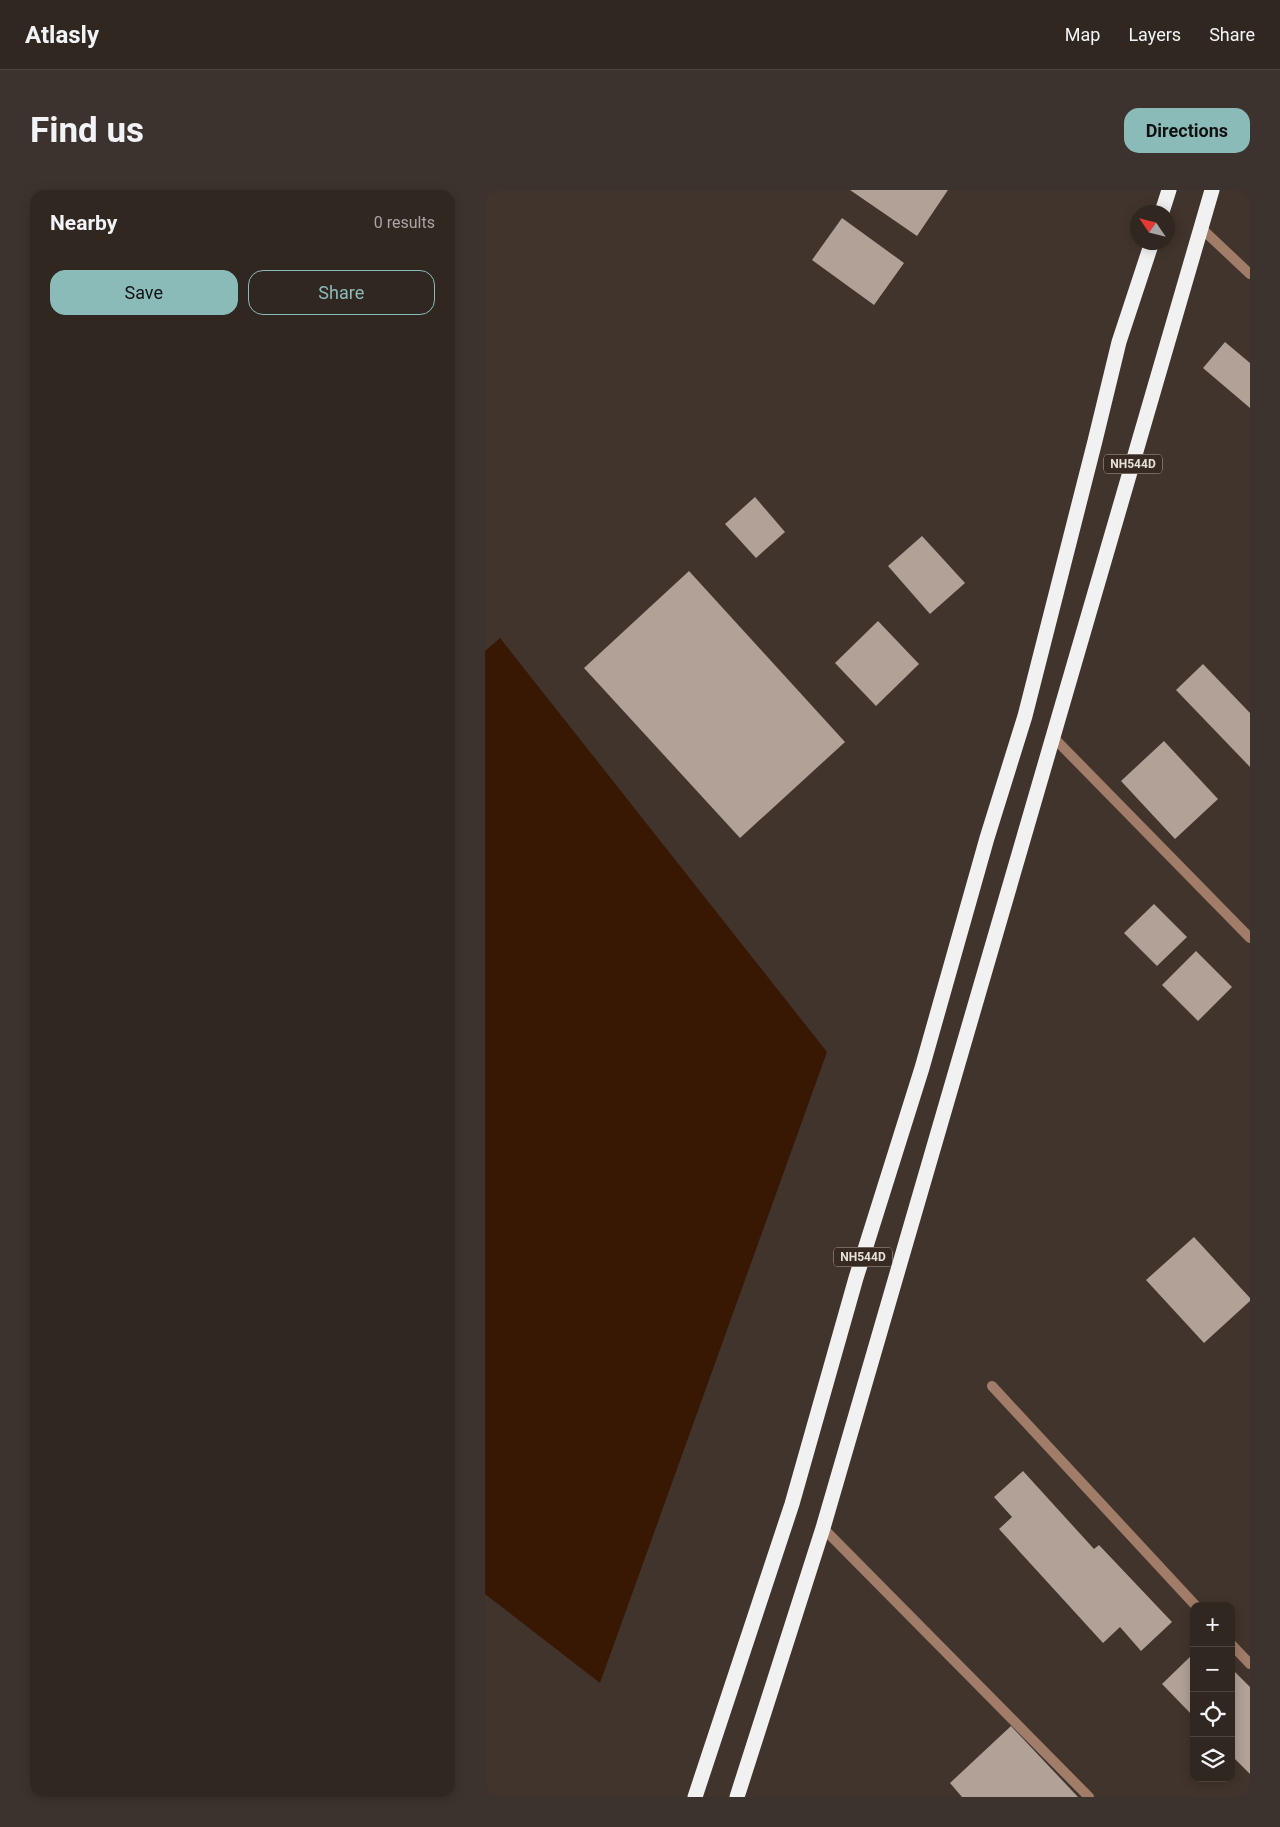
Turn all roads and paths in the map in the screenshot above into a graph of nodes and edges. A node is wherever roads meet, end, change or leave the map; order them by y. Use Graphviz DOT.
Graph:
graph roads {
  1 [pos="1169,190"];
  2 [pos="1212,190"];
  3 [pos="1164,205"];
  4 [pos="1201,228"];
  5 [pos="1149,250"];
  6 [pos="1250,274"];
  7 [pos="1054,738"];
  8 [pos="1250,938"];
  9 [pos="992,1386"];
  10 [pos="823,1528"];
  11 [pos="1192,1602"];
  12 [pos="1234,1647"];
  13 [pos="1250,1664"];
  14 [pos="695,1797"];
  15 [pos="737,1797"];
  16 [pos="1089,1797"];
  1 -- 3 [label="highway"];
  2 -- 4 [label="highway, NH544D"];
  4 -- 6 [label="street"];
  4 -- 7 [label="highway, NH544D"];
  5 -- 14 [label="highway, NH544D"];
  7 -- 8 [label="street"];
  7 -- 10 [label="highway, NH544D"];
  9 -- 11 [label="street"];
  10 -- 15 [label="highway, NH544D"];
  10 -- 16 [label="street"];
  12 -- 13 [label="street"];
}
